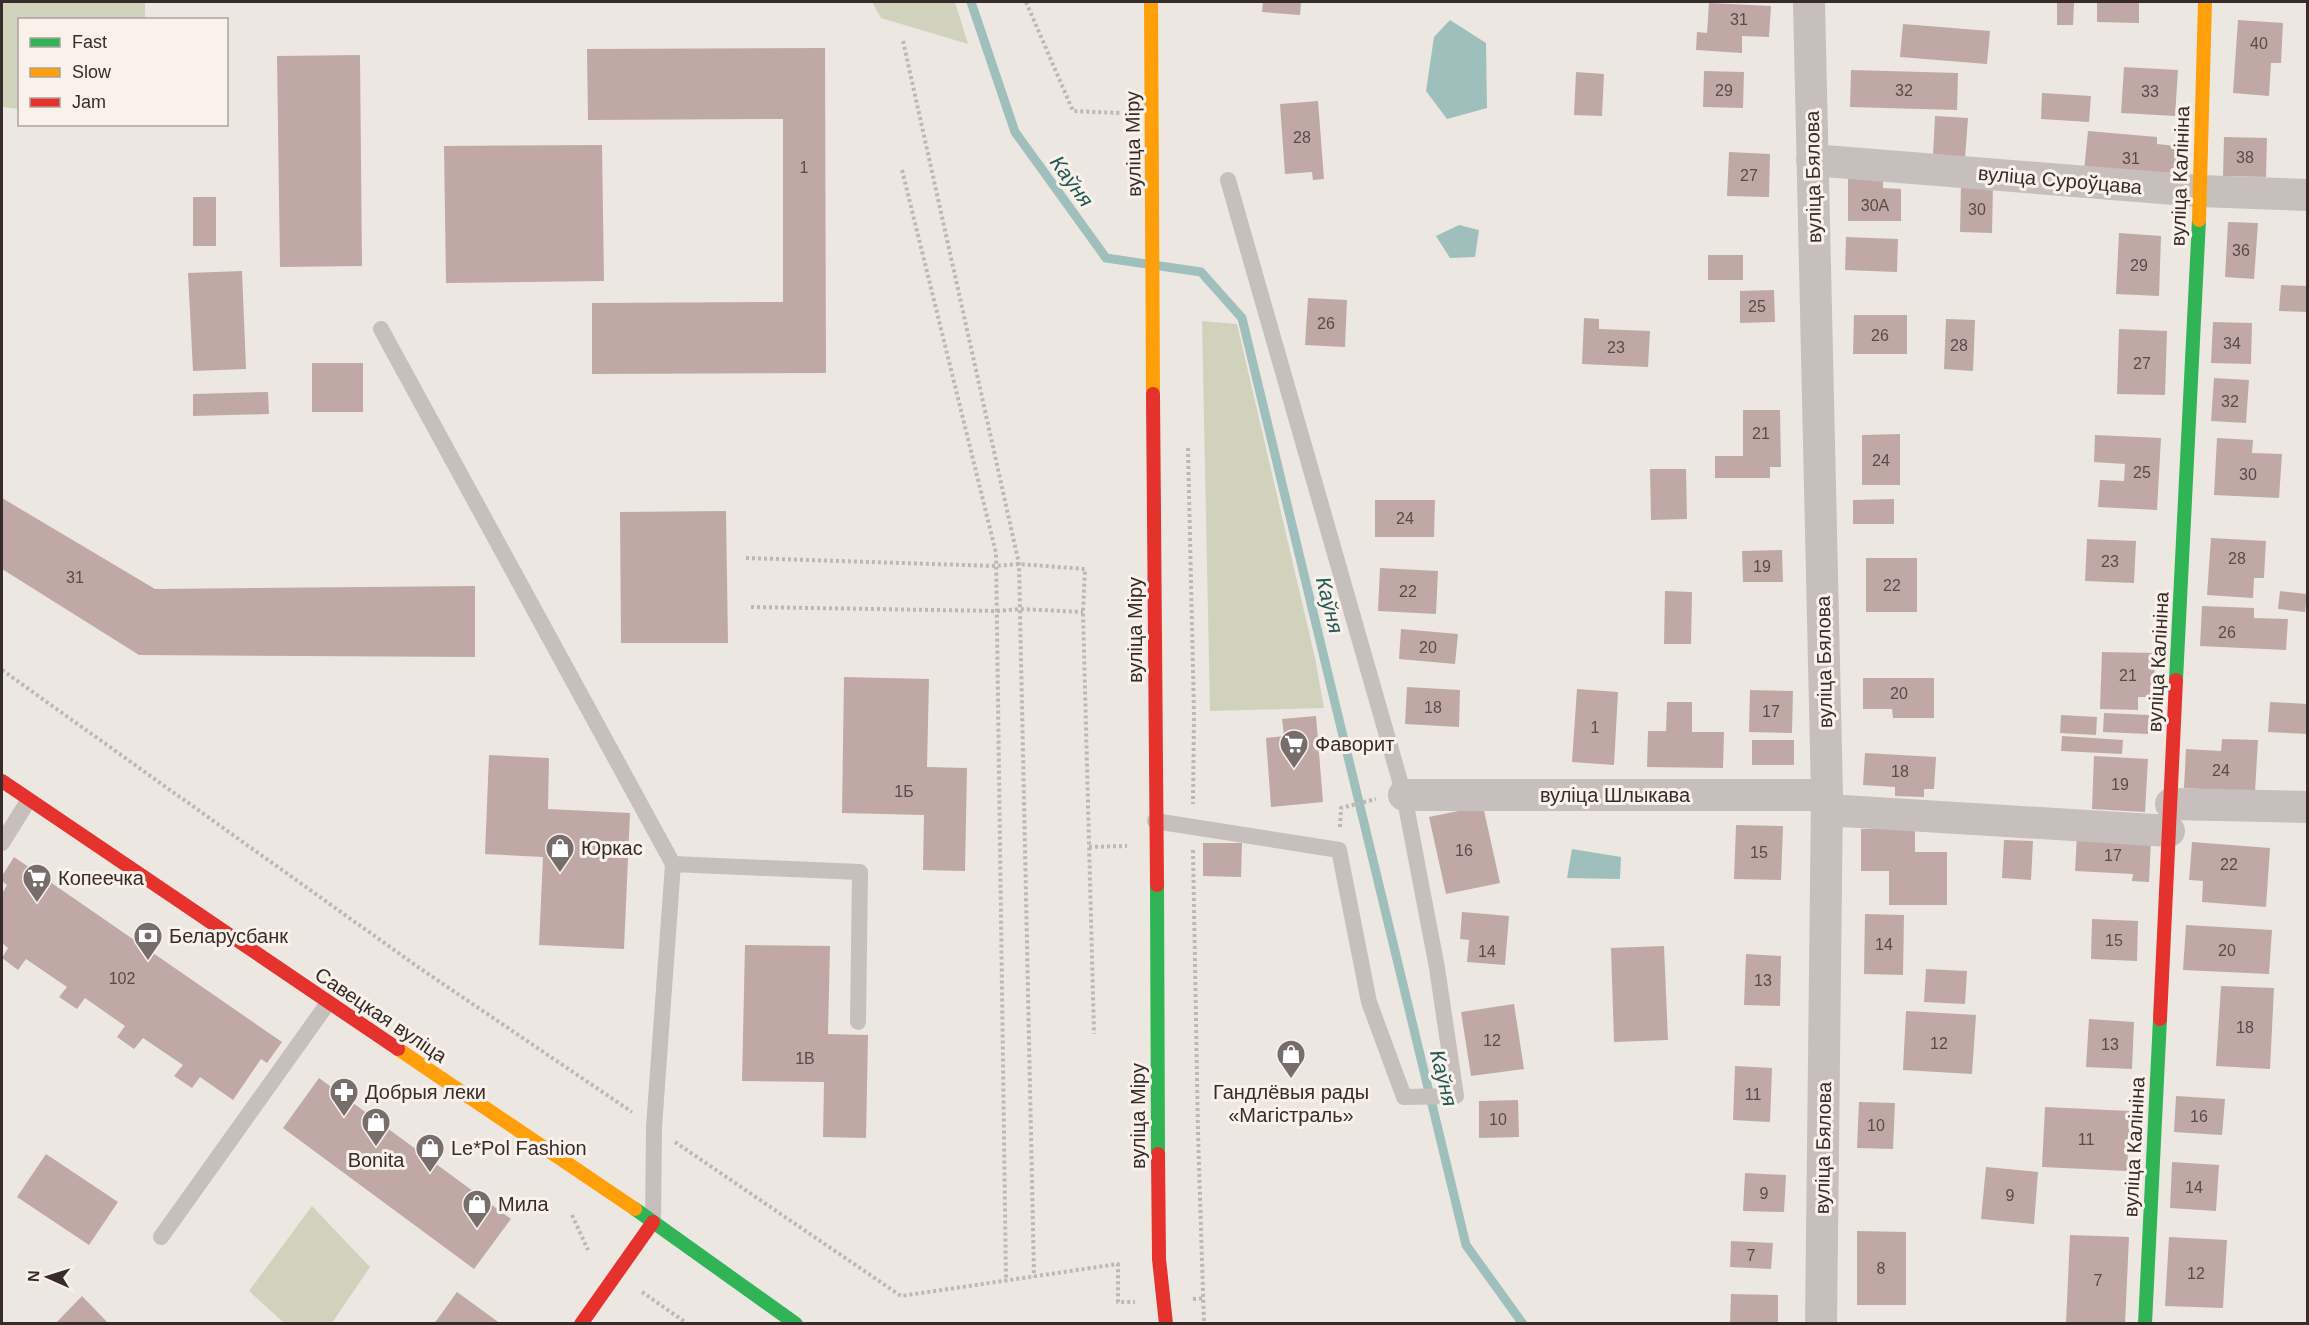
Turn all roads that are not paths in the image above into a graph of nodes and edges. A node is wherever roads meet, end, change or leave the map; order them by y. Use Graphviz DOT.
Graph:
graph roads {
  1 [pos="1151,2"];
  2 [pos="1809,2"];
  3 [pos="2205,2"];
  4 [pos="1812,160"];
  5 [pos="1228,180"];
  6 [pos="2200,191"];
  7 [pos="2307,195"];
  8 [pos="381,329"];
  9 [pos="2,781"];
  10 [pos="1404,795"];
  11 [pos="28,801"];
  12 [pos="1827,802"];
  13 [pos="2307,807"];
  14 [pos="2170,818"];
  15 [pos="1155,821"];
  16 [pos="2,843"];
  17 [pos="673,864"];
  18 [pos="328,1003"];
  19 [pos="858,1022"];
  20 [pos="653,1222"];
  21 [pos="161,1237"];
  22 [pos="1159,1259"];
  23 [pos="1150,1302"];
  24 [pos="581,1323"];
  25 [pos="796,1323"];
  26 [pos="1166,1323"];
  27 [pos="1821,1323"];
  28 [pos="2145,1323"];
  1 -- 15 [label="main road, вуліца Міру"];
  2 -- 4 [label="street, вуліца Бялова"];
  3 -- 6 [label="main road, вуліца Калініна"];
  4 -- 6 [label="street, вуліца Суроўцава"];
  4 -- 12 [label="street, вуліца Бялова"];
  5 -- 10 [label="lane"];
  6 -- 7 [label="street, вуліца Суроўцава"];
  6 -- 14 [label="main road, вуліца Калініна"];
  8 -- 17 [label="lane"];
  9 -- 11 [label="main road, Савецкая вуліца"];
  10 -- 12 [label="street, вуліца Шлыкава"];
  10 -- 15 [label="lane"];
  11 -- 16 [label="lane"];
  11 -- 18 [label="main road, Савецкая вуліца"];
  12 -- 14 [label="street, вуліца Шлыкава"];
  12 -- 27 [label="street, вуліца Бялова"];
  13 -- 14 [label="street"];
  14 -- 28 [label="main road, вуліца Калініна"];
  15 -- 22 [label="main road, вуліца Міру"];
  17 -- 19 [label="lane"];
  17 -- 20 [label="lane"];
  18 -- 20 [label="main road, Савецкая вуліца"];
  18 -- 21 [label="lane"];
  20 -- 24 [label="main road"];
  20 -- 25 [label="main road, Савецкая вуліца"];
  22 -- 23 [label="main road, вуліца Міру"];
  22 -- 26 [label="main road, вуліца Міру"];
}
